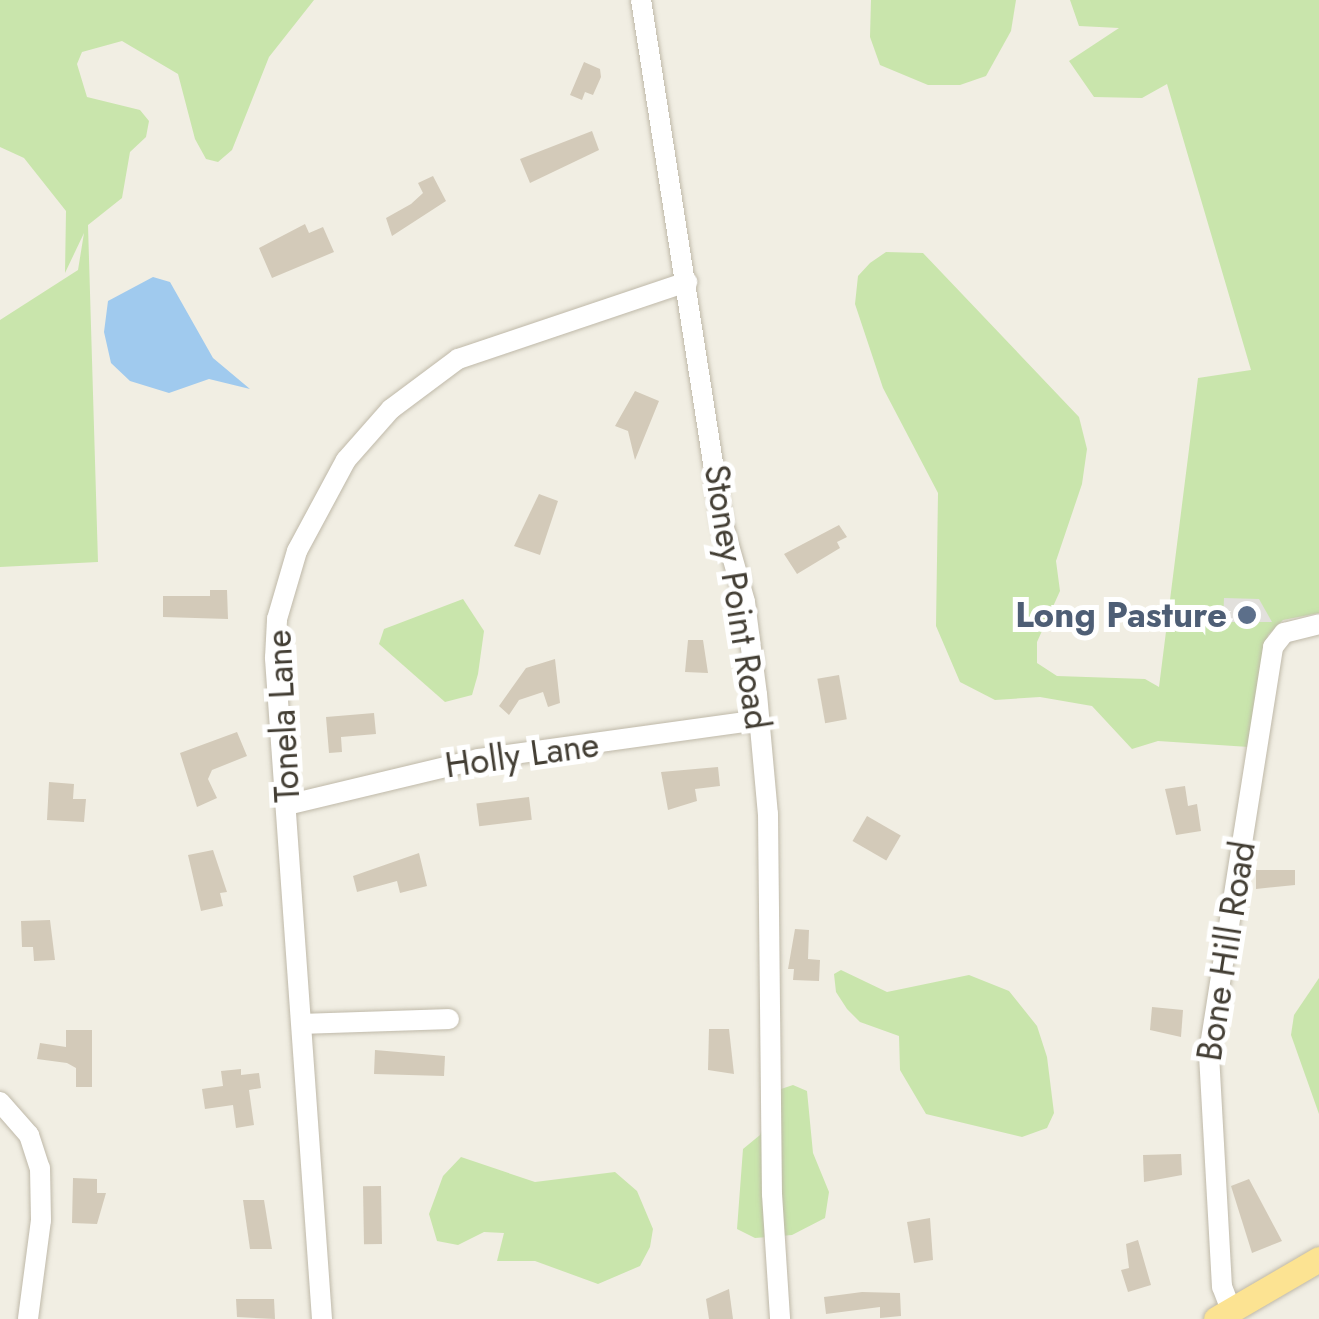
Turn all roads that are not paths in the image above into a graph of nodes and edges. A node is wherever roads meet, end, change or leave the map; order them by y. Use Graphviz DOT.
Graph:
graph roads {
  1 [pos="641,0"];
  2 [pos="687,282"];
  3 [pos="1319,624"];
  4 [pos="758,720"];
  5 [pos="287,805"];
  6 [pos="449,1019"];
  7 [pos="302,1024"];
  8 [pos="0,1102"];
  9 [pos="1319,1260"];
  10 [pos="1223,1315"];
  11 [pos="28,1319"];
  12 [pos="322,1319"];
  13 [pos="780,1319"];
  1 -- 2 [label="street, Stoney Point Road"];
  2 -- 4 [label="street, Stoney Point Road"];
  2 -- 5 [label="street, Tonela Lane"];
  3 -- 10 [label="street, Bone Hill Road"];
  4 -- 5 [label="street, Holly Lane"];
  4 -- 13 [label="street, Stoney Point Road"];
  5 -- 7 [label="street, Tonela Lane"];
  6 -- 7 [label="street"];
  7 -- 12 [label="street, Tonela Lane"];
  8 -- 11 [label="street"];
  9 -- 10 [label="main road"];
}
